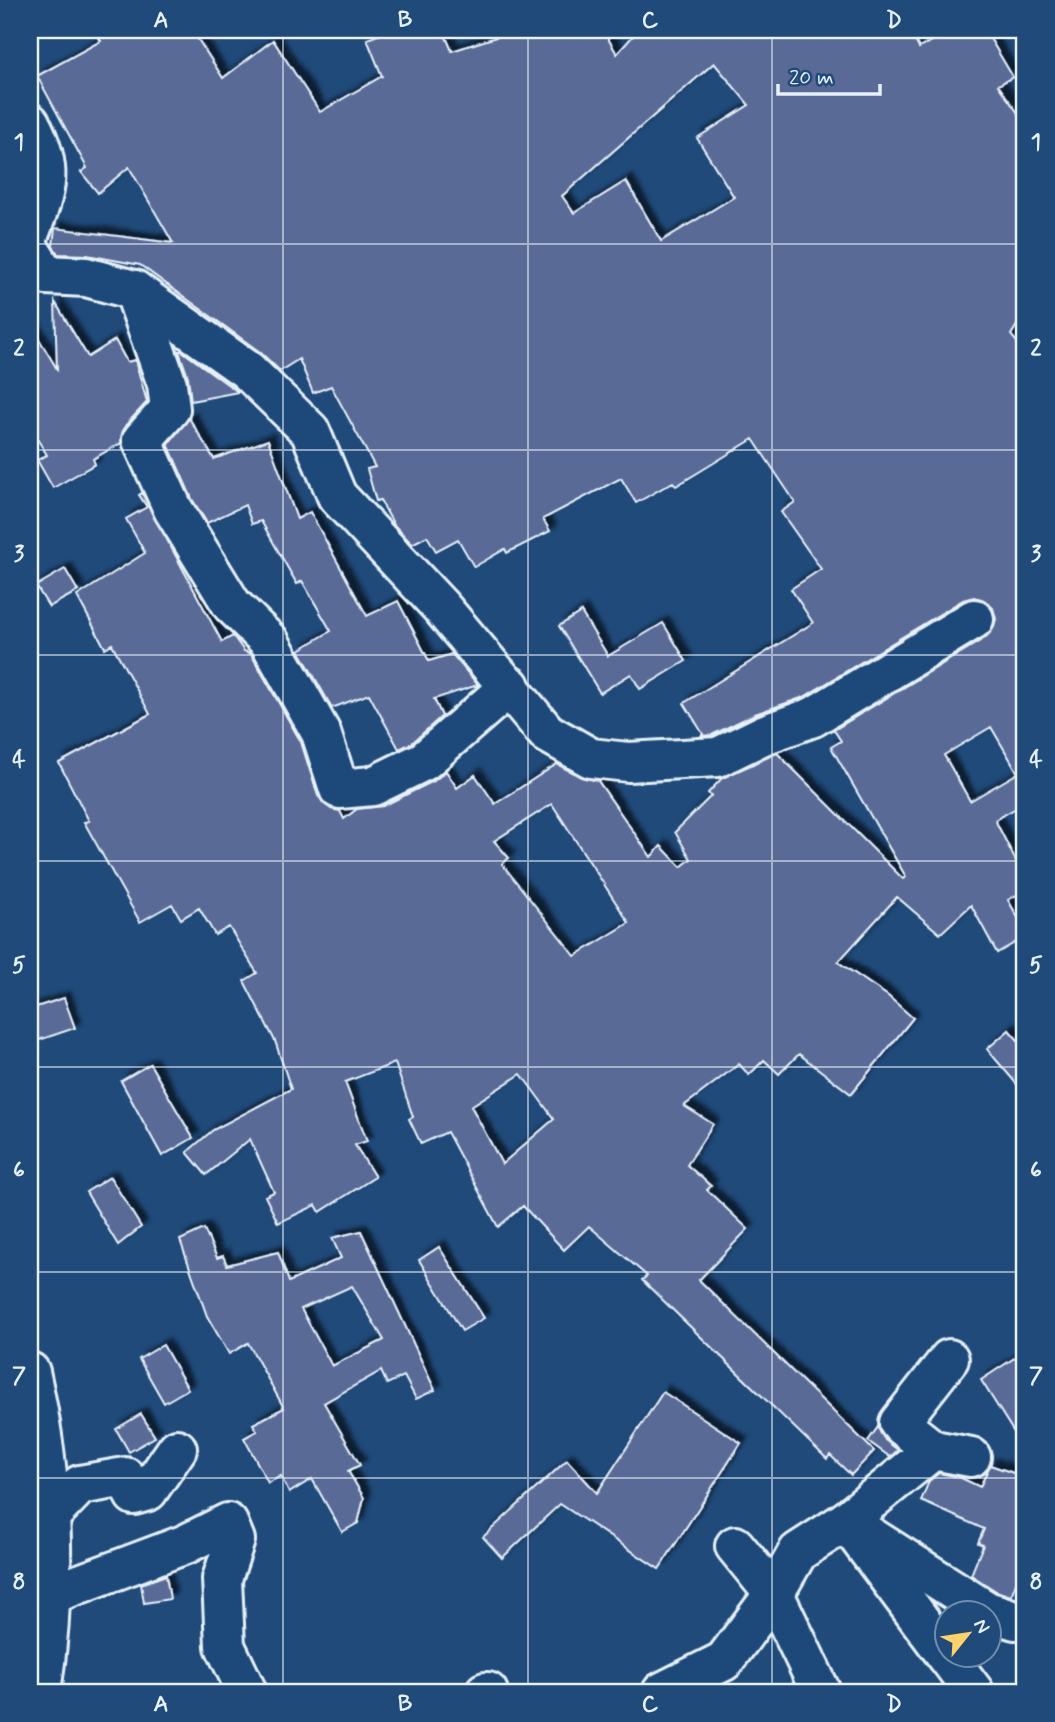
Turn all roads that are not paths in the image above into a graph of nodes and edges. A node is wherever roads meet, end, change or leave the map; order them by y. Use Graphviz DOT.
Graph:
graph roads {
  1 [pos="30,123"];
  2 [pos="30,232"];
  3 [pos="30,250"];
  4 [pos="134,290"];
  5 [pos="974,619"];
  6 [pos="510,687"];
  7 [pos="949,1359"];
  8 [pos="30,1372"];
  9 [pos="177,1449"];
  10 [pos="933,1450"];
  11 [pos="971,1457"];
  12 [pos="50,1516"];
  13 [pos="846,1521"];
  14 [pos="735,1546"];
  15 [pos="774,1594"];
  16 [pos="50,1595"];
  17 [pos="1015,1620"];
  18 [pos="932,1635"];
  19 [pos="958,1670"];
  20 [pos="41,1692"];
  21 [pos="247,1692"];
  22 [pos="662,1692"];
  23 [pos="821,1692"];
  24 [pos="974,1692"];
  1 -- 2 [label="street"];
  3 -- 4 [label="street"];
  4 -- 6 [label="street"];
  4 -- 6 [label="street"];
  5 -- 6 [label="street"];
  7 -- 10 [label="street"];
  8 -- 12 [label="street"];
  9 -- 12 [label="street"];
  10 -- 11 [label="street"];
  10 -- 13 [label="street"];
  12 -- 16 [label="street"];
  13 -- 15 [label="street"];
  13 -- 17 [label="street"];
  13 -- 18 [label="street"];
  14 -- 15 [label="street"];
  15 -- 22 [label="street"];
  15 -- 23 [label="street"];
  16 -- 20 [label="street"];
  16 -- 21 [label="street"];
  19 -- 24 [label="street"];
}
